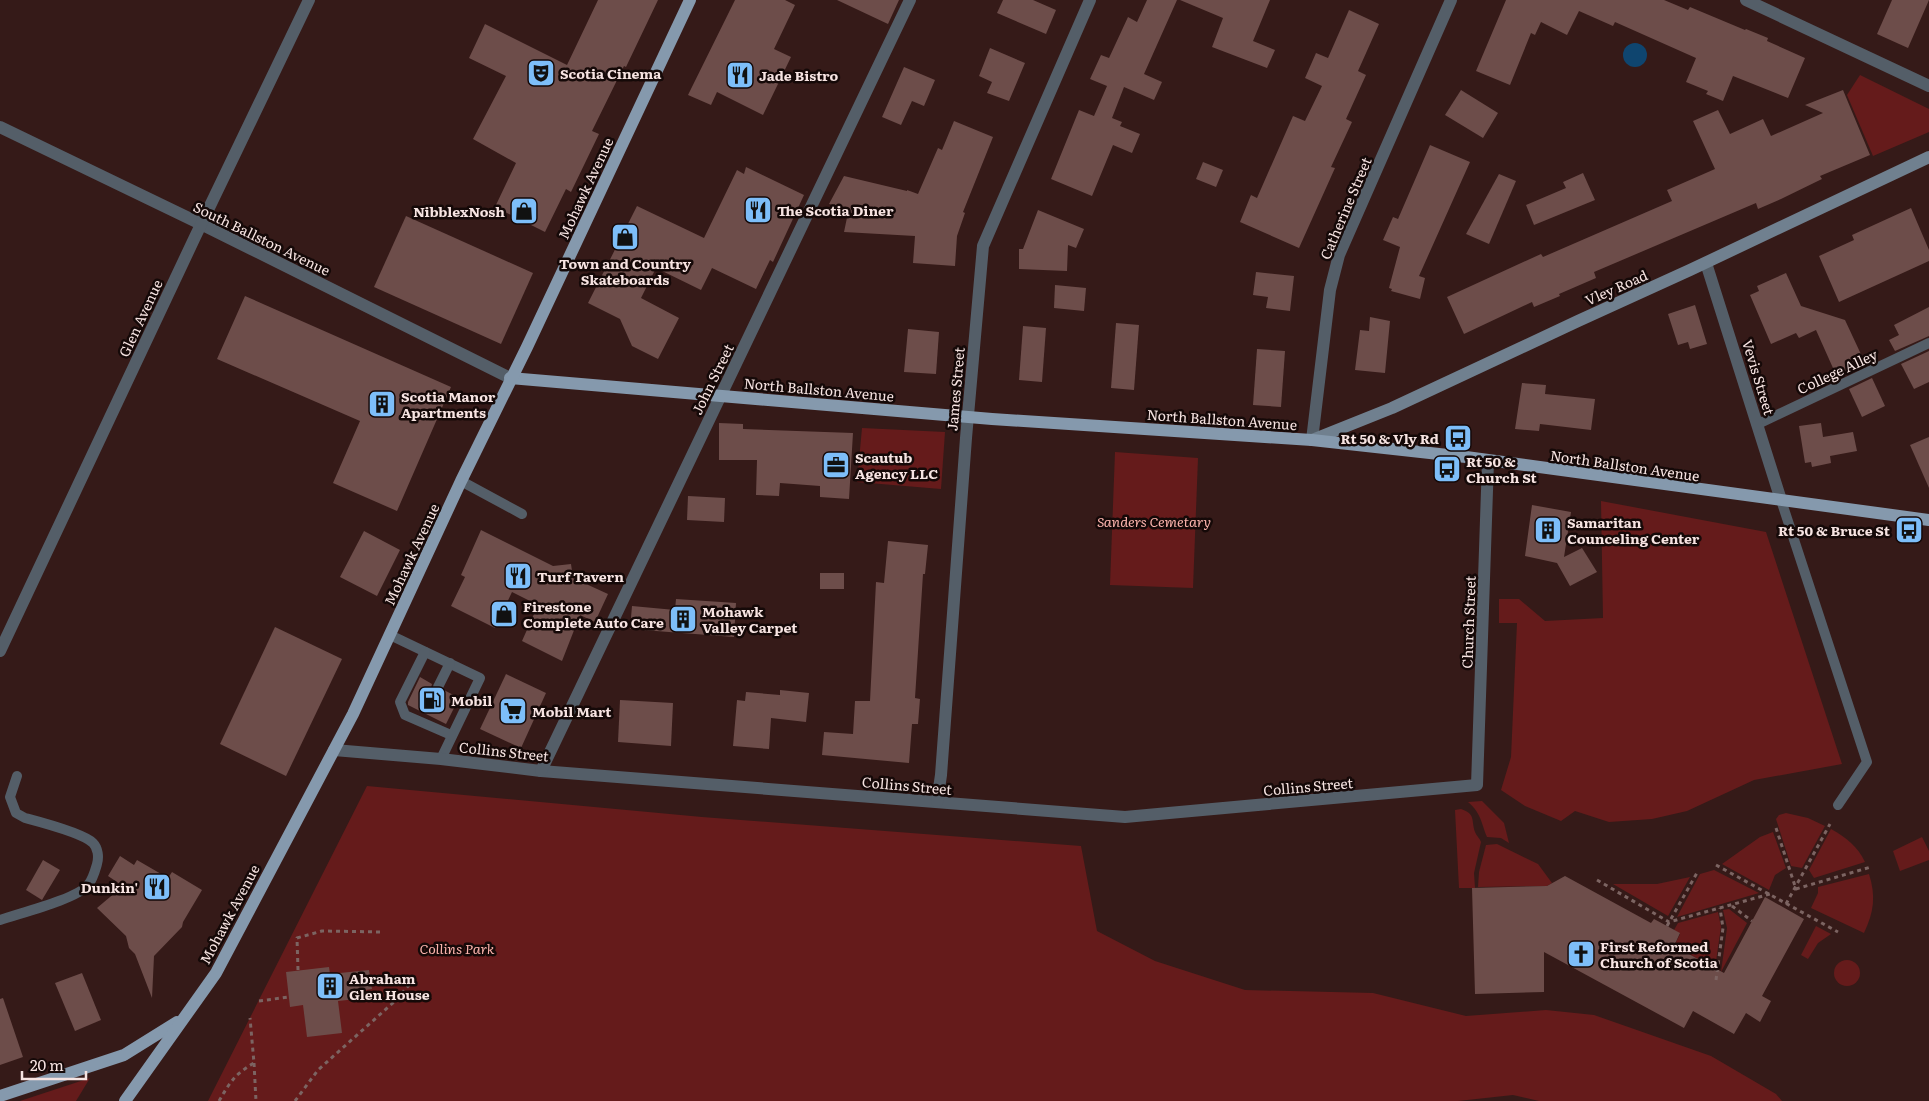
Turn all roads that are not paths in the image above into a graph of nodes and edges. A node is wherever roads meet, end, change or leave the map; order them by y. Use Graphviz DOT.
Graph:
graph roads {
  1 [pos="309,0"];
  2 [pos="690,0"];
  3 [pos="910,0"];
  4 [pos="1090,0"];
  5 [pos="1452,0"];
  6 [pos="1746,0"];
  7 [pos="1929,86"];
  8 [pos="0,127"];
  9 [pos="1929,157"];
  10 [pos="201,224"];
  11 [pos="1706,262"];
  12 [pos="1929,343"];
  13 [pos="510,378"];
  14 [pos="721,395"];
  15 [pos="968,417"];
  16 [pos="1758,424"];
  17 [pos="1312,440"];
  18 [pos="1488,461"];
  19 [pos="461,481"];
  20 [pos="1781,500"];
  21 [pos="522,514"];
  22 [pos="1929,520"];
  23 [pos="390,635"];
  24 [pos="0,651"];
  25 [pos="425,652"];
  26 [pos="450,664"];
  27 [pos="438,687"];
  28 [pos="451,735"];
  29 [pos="334,750"];
  30 [pos="441,759"];
  31 [pos="541,771"];
  32 [pos="17,776"];
  33 [pos="1477,785"];
  34 [pos="937,802"];
  35 [pos="1838,805"];
  36 [pos="0,920"];
  37 [pos="184,1018"];
  38 [pos="0,1096"];
  39 [pos="125,1101"];
  1 -- 10 [label="street, Glen Avenue"];
  2 -- 13 [label="main road, Mohawk Avenue"];
  3 -- 14 [label="street, John Street"];
  4 -- 15 [label="street, James Street"];
  5 -- 17 [label="street, Catherine Street"];
  6 -- 7 [label="street"];
  8 -- 10 [label="street, South Ballston Avenue"];
  9 -- 11 [label="street, Vley Road"];
  10 -- 13 [label="street, South Ballston Avenue"];
  10 -- 24 [label="street, Glen Avenue"];
  11 -- 16 [label="street, Vevis Street"];
  11 -- 17 [label="street, Vley Road"];
  12 -- 16 [label="lane, College Alley"];
  13 -- 14 [label="main road, North Ballston Avenue"];
  13 -- 19 [label="main road, Mohawk Avenue"];
  14 -- 15 [label="main road, North Ballston Avenue"];
  14 -- 31 [label="street, John Street"];
  15 -- 17 [label="main road, North Ballston Avenue"];
  15 -- 34 [label="street, James Street"];
  16 -- 20 [label="street, Vevis Street"];
  17 -- 18 [label="main road, North Ballston Avenue"];
  18 -- 20 [label="main road, North Ballston Avenue"];
  18 -- 33 [label="street, Church Street"];
  19 -- 21 [label="lane"];
  19 -- 23 [label="main road, Mohawk Avenue"];
  20 -- 22 [label="main road, North Ballston Avenue"];
  20 -- 35 [label="lane"];
  23 -- 25 [label="lane"];
  23 -- 29 [label="main road, Mohawk Avenue"];
  25 -- 26 [label="lane"];
  25 -- 28 [label="lane"];
  26 -- 27 [label="lane"];
  26 -- 28 [label="lane"];
  28 -- 30 [label="lane"];
  29 -- 30 [label="street, Collins Street"];
  29 -- 37 [label="main road, Mohawk Avenue"];
  30 -- 31 [label="street, Collins Street"];
  31 -- 34 [label="street, Collins Street"];
  32 -- 36 [label="lane"];
  33 -- 34 [label="street, Collins Street"];
  37 -- 38 [label="main road"];
  37 -- 39 [label="main road, Mohawk Avenue"];
}
